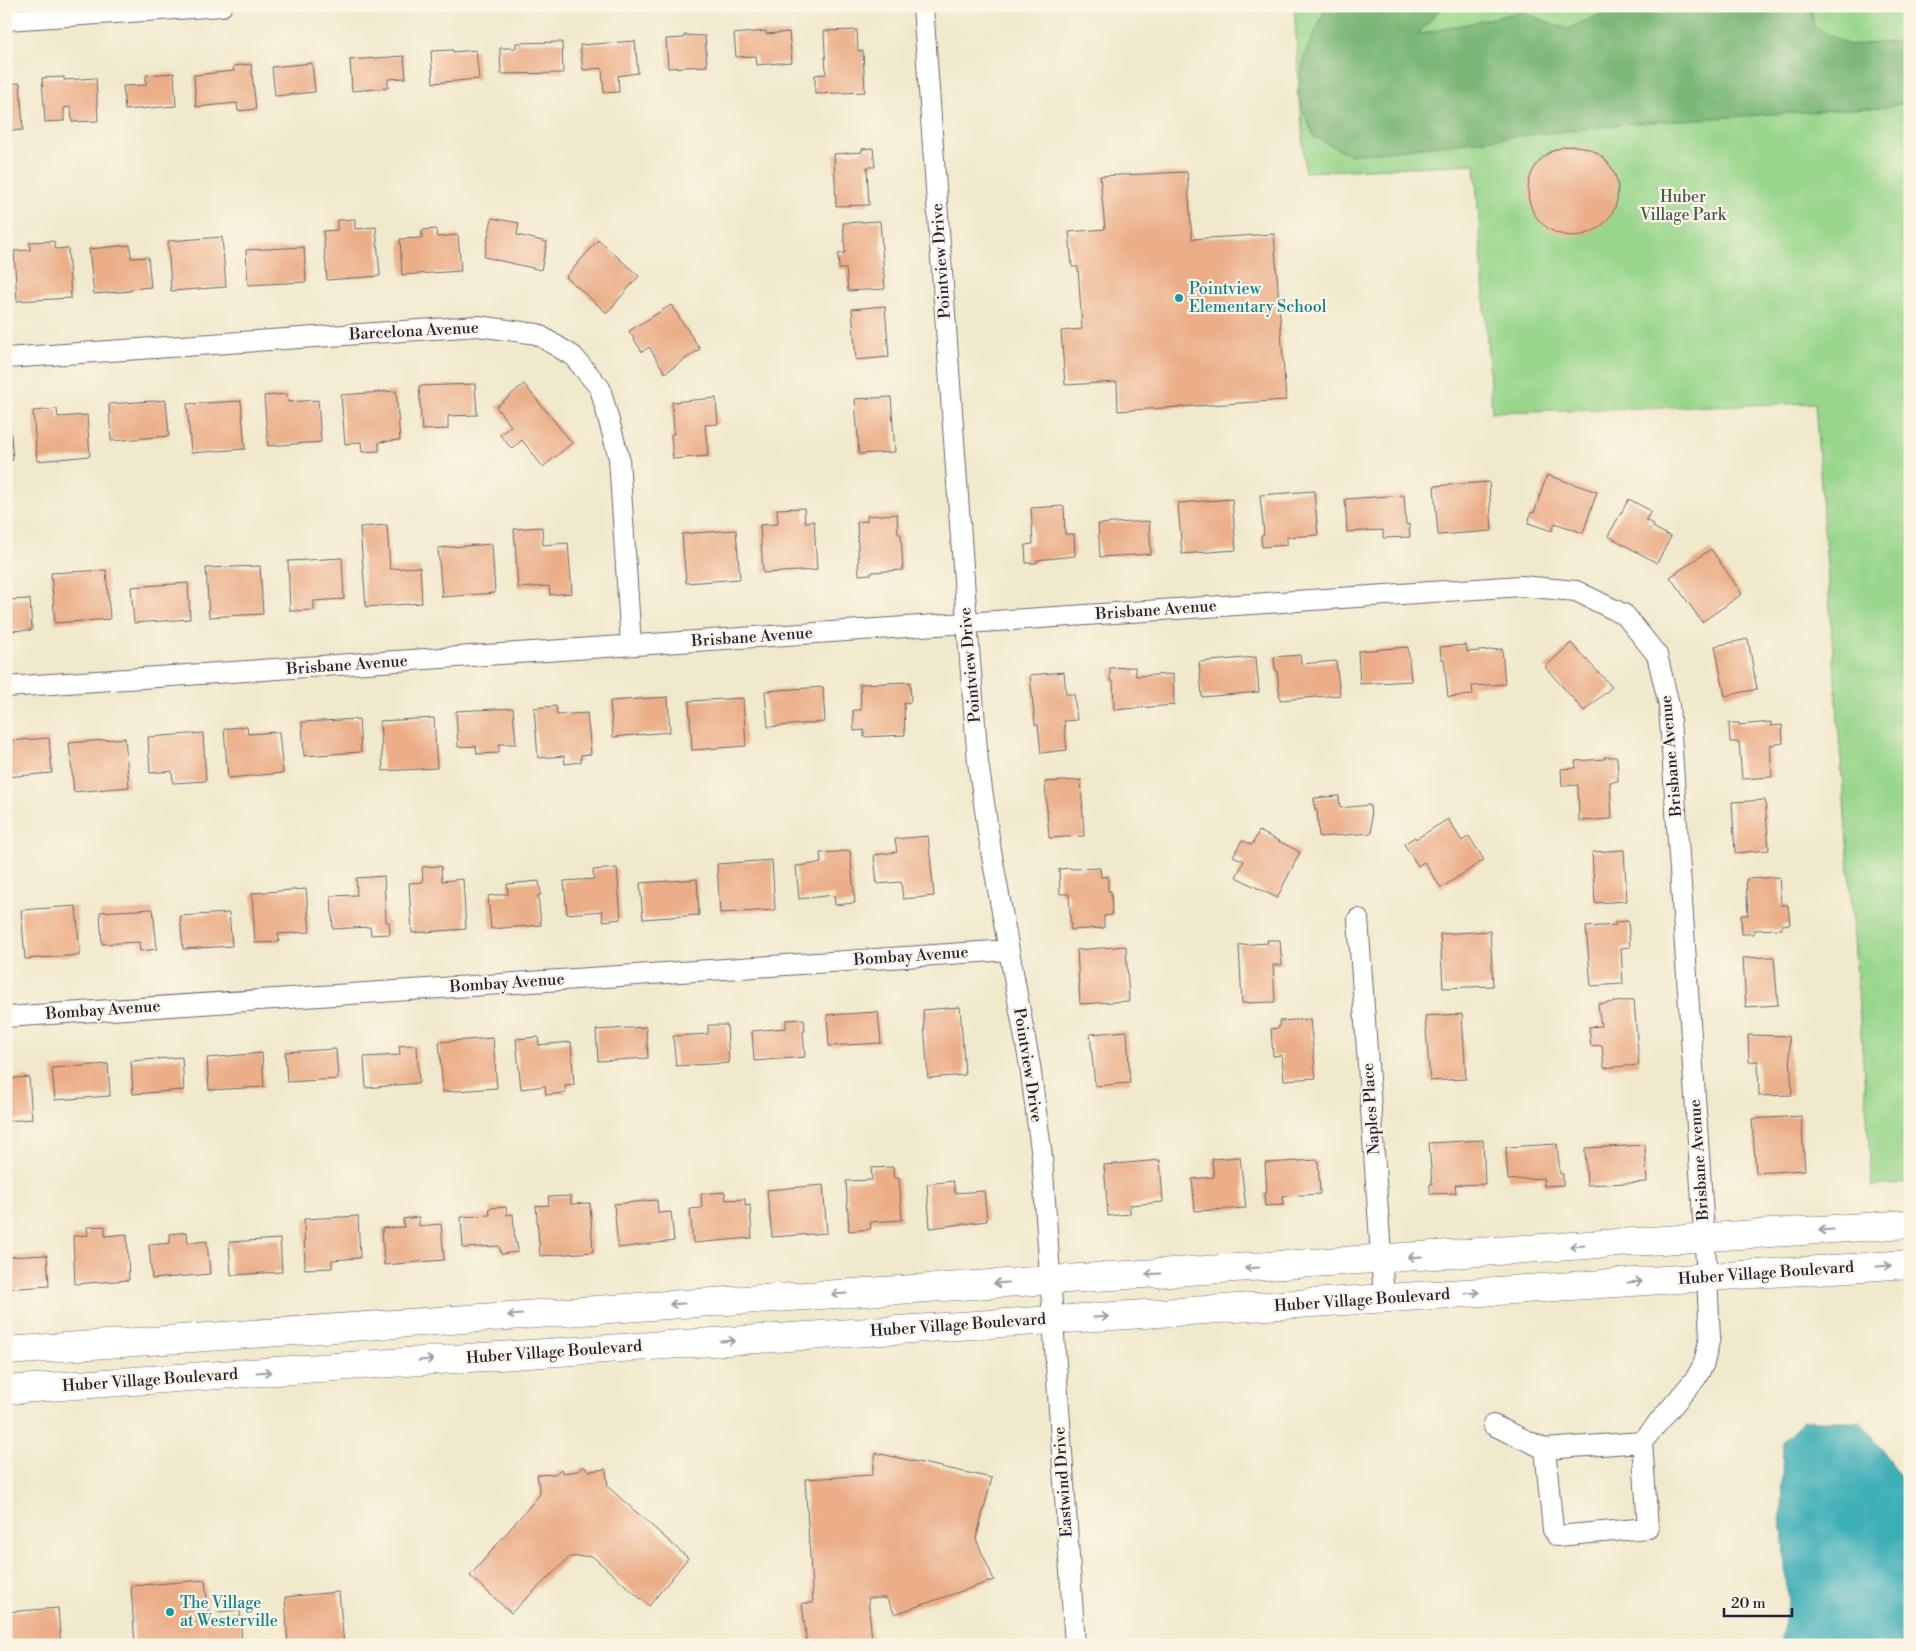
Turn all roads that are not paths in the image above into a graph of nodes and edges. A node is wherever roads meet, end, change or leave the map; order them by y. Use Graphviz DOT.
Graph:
graph roads {
  1 [pos="222,6"];
  2 [pos="923,6"];
  3 [pos="6,20"];
  4 [pos="6,358"];
  5 [pos="967,622"];
  6 [pos="631,645"];
  7 [pos="6,687"];
  8 [pos="1358,919"];
  9 [pos="1008,950"];
  10 [pos="6,1016"];
  11 [pos="1910,1224"];
  12 [pos="1705,1238"];
  13 [pos="1382,1260"];
  14 [pos="1910,1264"];
  15 [pos="1707,1277"];
  16 [pos="1050,1280"];
  17 [pos="1384,1299"];
  18 [pos="1052,1319"];
  19 [pos="6,1351"];
  20 [pos="6,1390"];
  21 [pos="1493,1425"];
  22 [pos="1642,1442"];
  23 [pos="1545,1449"];
  24 [pos="1075,1645"];
  1 -- 3 [label="street"];
  2 -- 5 [label="street, Pointview Drive"];
  4 -- 6 [label="street, Barcelona Avenue"];
  5 -- 6 [label="street, Brisbane Avenue"];
  5 -- 9 [label="street, Pointview Drive"];
  5 -- 12 [label="street, Brisbane Avenue"];
  6 -- 7 [label="street, Brisbane Avenue"];
  8 -- 13 [label="street, Naples Place"];
  9 -- 10 [label="street, Bombay Avenue"];
  9 -- 16 [label="street, Pointview Drive"];
  11 -- 12 [label="street, one-way"];
  12 -- 13 [label="street, one-way"];
  12 -- 15 [label="street, Brisbane Avenue"];
  13 -- 16 [label="street, one-way"];
  13 -- 17 [label="street, Naples Place"];
  15 -- 14 [label="street, Huber Village Boulevard, one-way"];
  17 -- 15 [label="street, Huber Village Boulevard, one-way"];
  15 -- 22 [label="street, Brisbane Avenue"];
  16 -- 18 [label="street, Pointview Drive"];
  16 -- 19 [label="street, one-way"];
  18 -- 17 [label="street, Huber Village Boulevard, one-way"];
  20 -- 18 [label="street, Huber Village Boulevard, one-way"];
  18 -- 24 [label="street, Eastwind Drive"];
  21 -- 23 [label="street"];
  22 -- 23 [label="street"];
  22 -- 23 [label="street"];
}
